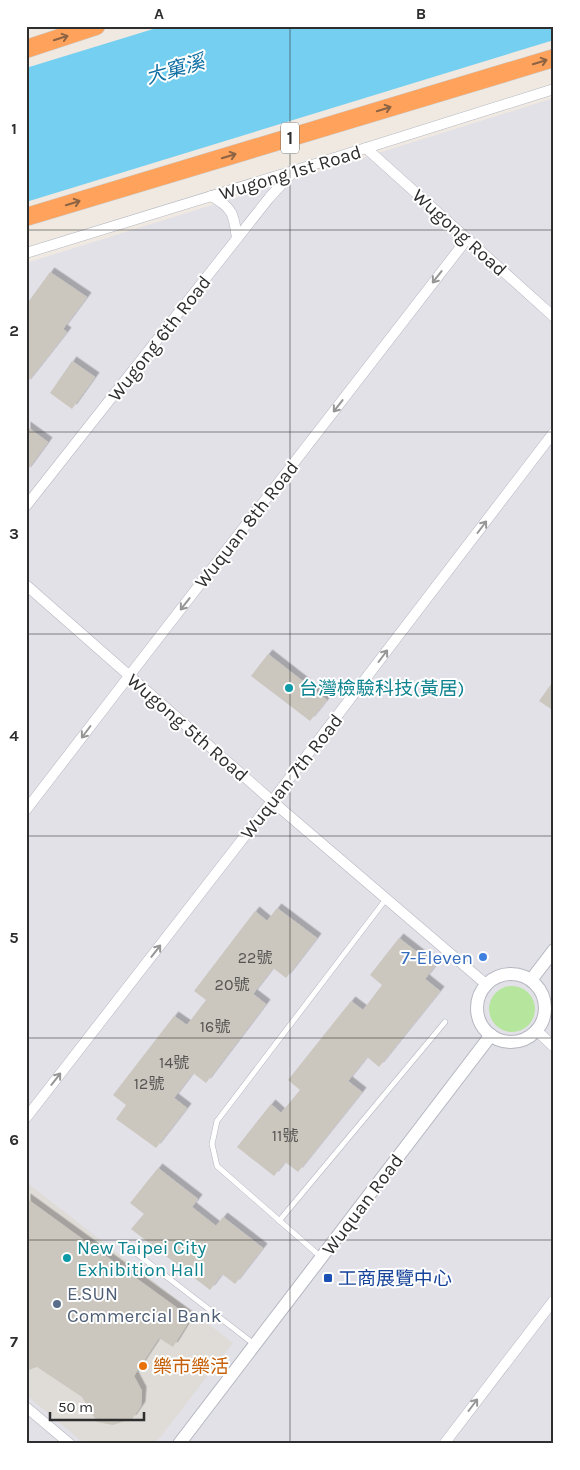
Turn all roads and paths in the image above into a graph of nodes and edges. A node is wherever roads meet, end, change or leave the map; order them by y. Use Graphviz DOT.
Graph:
graph roads {
  1 [pos="96,26"];
  2 [pos="26,49"];
  3 [pos="554,58"];
  4 [pos="554,89"];
  5 [pos="366,148"];
  6 [pos="293,171"];
  7 [pos="211,196"];
  8 [pos="26,217"];
  9 [pos="237,239"];
  10 [pos="467,239"];
  11 [pos="26,252"];
  12 [pos="554,317"];
  13 [pos="554,432"];
  14 [pos="26,506"];
  15 [pos="26,585"];
  16 [pos="129,676"];
  17 [pos="272,801"];
  18 [pos="26,810"];
  19 [pos="386,899"];
  20 [pos="554,950"];
  21 [pos="531,980"];
  22 [pos="487,985"];
  23 [pos="445,1022"];
  24 [pos="537,1032"];
  25 [pos="491,1035"];
  26 [pos="554,1047"];
  27 [pos="26,1118"];
  28 [pos="280,1222"];
  29 [pos="123,1243"];
  30 [pos="321,1258"];
  31 [pos="554,1300"];
  32 [pos="255,1344"];
  33 [pos="26,1407"];
  34 [pos="70,1444"];
  35 [pos="179,1444"];
  36 [pos="444,1444"];
  2 -- 1 [label="highway, one-way"];
  8 -- 3 [label="highway, 1, one-way"];
  4 -- 5 [label="street, Wugong 1st Road"];
  5 -- 6 [label="street, Wugong 1st Road"];
  5 -- 10 [label="street, Wugong Road"];
  6 -- 7 [label="street, Wugong 1st Road"];
  6 -- 9 [label="street, Wugong 6th Road"];
  7 -- 9 [label="street"];
  7 -- 11 [label="street, Wugong 1st Road"];
  9 -- 14 [label="street, Wugong 6th Road"];
  10 -- 12 [label="street, Wugong Road"];
  10 -- 16 [label="street, Wuquan 8th Road, one-way"];
  17 -- 13 [label="street, Wuquan 7th Road, one-way"];
  15 -- 16 [label="street, Wugong 5th Road"];
  16 -- 17 [label="street, Wugong 5th Road"];
  16 -- 18 [label="street, Wuquan 8th Road, one-way"];
  17 -- 19 [label="street, Wugong 5th Road"];
  27 -- 17 [label="street, Wuquan 7th Road, one-way"];
  19 -- 22 [label="street, Wugong 5th Road"];
  19 -- 28 [label="lane"];
  20 -- 21 [label="street"];
  21 -- 22 [label="street"];
  21 -- 24 [label="street"];
  22 -- 25 [label="street"];
  23 -- 28 [label="lane"];
  24 -- 25 [label="street"];
  24 -- 26 [label="street"];
  25 -- 30 [label="street, Wuquan Road"];
  28 -- 30 [label="lane"];
  29 -- 32 [label="lane"];
  30 -- 32 [label="street, Wuquan Road"];
  36 -- 31 [label="street, one-way"];
  32 -- 35 [label="street, Wuquan Road"];
  33 -- 34 [label="street"];
}
